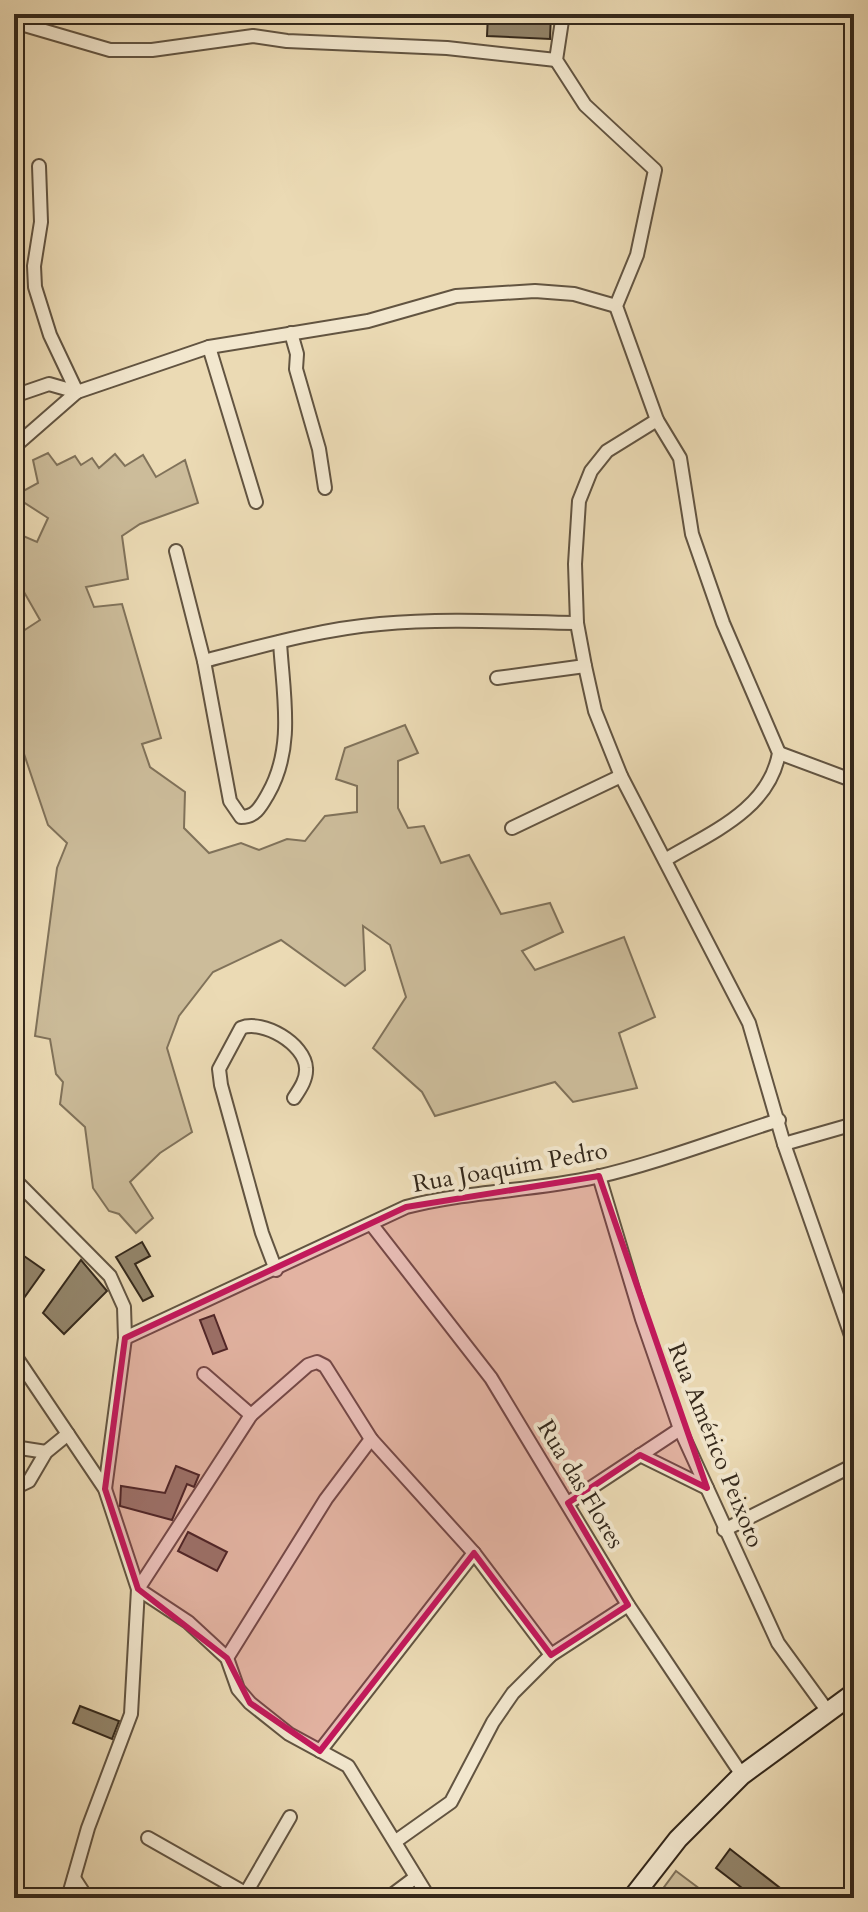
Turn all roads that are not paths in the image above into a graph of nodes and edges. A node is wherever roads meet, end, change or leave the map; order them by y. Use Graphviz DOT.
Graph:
graph roads {
  1 [pos="563,14"];
  2 [pos="14,22"];
  3 [pos="556,60"];
  4 [pos="39,166"];
  5 [pos="616,306"];
  6 [pos="291,333"];
  7 [pos="209,347"];
  8 [pos="77,392"];
  9 [pos="14,396"];
  10 [pos="657,420"];
  11 [pos="14,447"];
  12 [pos="325,488"];
  13 [pos="256,502"];
  14 [pos="176,551"];
  15 [pos="577,623"];
  16 [pos="280,642"];
  17 [pos="204,661"];
  18 [pos="585,666"];
  19 [pos="497,678"];
  20 [pos="779,753"];
  21 [pos="621,776"];
  22 [pos="854,781"];
  23 [pos="512,828"];
  24 [pos="665,860"];
  25 [pos="294,1098"];
  26 [pos="779,1120"];
  27 [pos="854,1124"];
  28 [pos="784,1144"];
  29 [pos="599,1176"];
  30 [pos="14,1179"];
  31 [pos="372,1225"];
  32 [pos="276,1270"];
  33 [pos="125,1338"];
  34 [pos="854,1344"];
  35 [pos="14,1354"];
  36 [pos="204,1374"];
  37 [pos="251,1415"];
  38 [pos="680,1429"];
  39 [pos="68,1434"];
  40 [pos="371,1439"];
  41 [pos="14,1447"];
  42 [pos="46,1452"];
  43 [pos="640,1455"];
  44 [pos="854,1465"];
  45 [pos="14,1488"];
  46 [pos="707,1488"];
  47 [pos="105,1489"];
  48 [pos="568,1503"];
  49 [pos="724,1530"];
  50 [pos="474,1553"];
  51 [pos="138,1589"];
  52 [pos="628,1605"];
  53 [pos="551,1655"];
  54 [pos="227,1658"];
  55 [pos="854,1693"];
  56 [pos="829,1713"];
  57 [pos="320,1751"];
  58 [pos="742,1775"];
  59 [pos="290,1817"];
  60 [pos="148,1838"];
  61 [pos="396,1841"];
  62 [pos="416,1877"];
  63 [pos="74,1878"];
  64 [pos="244,1896"];
  65 [pos="68,1898"];
  66 [pos="87,1898"];
  67 [pos="388,1898"];
  68 [pos="429,1898"];
  69 [pos="632,1898"];
  1 -- 3 [label="street"];
  2 -- 3 [label="street"];
  3 -- 5 [label="street"];
  4 -- 8 [label="street"];
  5 -- 6 [label="street"];
  5 -- 10 [label="street"];
  6 -- 7 [label="street"];
  6 -- 12 [label="street"];
  7 -- 8 [label="street"];
  7 -- 13 [label="street"];
  8 -- 9 [label="street"];
  8 -- 11 [label="street"];
  10 -- 15 [label="street"];
  10 -- 20 [label="street"];
  14 -- 17 [label="street"];
  15 -- 16 [label="street"];
  15 -- 18 [label="street"];
  16 -- 17 [label="street"];
  16 -- 17 [label="street"];
  18 -- 19 [label="street"];
  18 -- 21 [label="street"];
  20 -- 22 [label="street"];
  20 -- 24 [label="street"];
  21 -- 23 [label="street"];
  21 -- 24 [label="street"];
  24 -- 26 [label="street"];
  25 -- 32 [label="street"];
  26 -- 28 [label="street"];
  26 -- 29 [label="street, Rua Joaquim Pedro"];
  27 -- 28 [label="street"];
  28 -- 34 [label="street"];
  29 -- 31 [label="street, Rua Joaquim Pedro"];
  29 -- 38 [label="street, Rua Américo Peixoto"];
  30 -- 33 [label="street"];
  31 -- 32 [label="street, Rua Joaquim Pedro"];
  31 -- 48 [label="street, Rua das Flores"];
  32 -- 33 [label="street, Rua Joaquim Pedro"];
  33 -- 47 [label="street"];
  35 -- 39 [label="street"];
  36 -- 37 [label="street"];
  37 -- 40 [label="street"];
  37 -- 51 [label="street"];
  38 -- 43 [label="street"];
  38 -- 46 [label="street, Rua Américo Peixoto"];
  39 -- 42 [label="street"];
  39 -- 47 [label="street"];
  40 -- 50 [label="street"];
  40 -- 54 [label="street"];
  41 -- 42 [label="street"];
  42 -- 45 [label="street"];
  43 -- 46 [label="street"];
  43 -- 48 [label="street"];
  44 -- 49 [label="street"];
  46 -- 49 [label="street, Rua Américo Peixoto"];
  47 -- 51 [label="street"];
  48 -- 52 [label="street, Rua das Flores"];
  49 -- 56 [label="street, Rua Américo Peixoto"];
  50 -- 53 [label="street"];
  50 -- 57 [label="street"];
  51 -- 54 [label="street"];
  51 -- 63 [label="street"];
  52 -- 53 [label="street"];
  52 -- 58 [label="street, Rua das Flores"];
  53 -- 61 [label="street"];
  54 -- 57 [label="street"];
  55 -- 56 [label="main road"];
  56 -- 58 [label="main road"];
  57 -- 61 [label="street"];
  58 -- 69 [label="main road"];
  59 -- 64 [label="street"];
  60 -- 64 [label="street"];
  61 -- 62 [label="street"];
  62 -- 67 [label="street"];
  62 -- 68 [label="street"];
  63 -- 65 [label="street"];
  63 -- 66 [label="street"];
}
